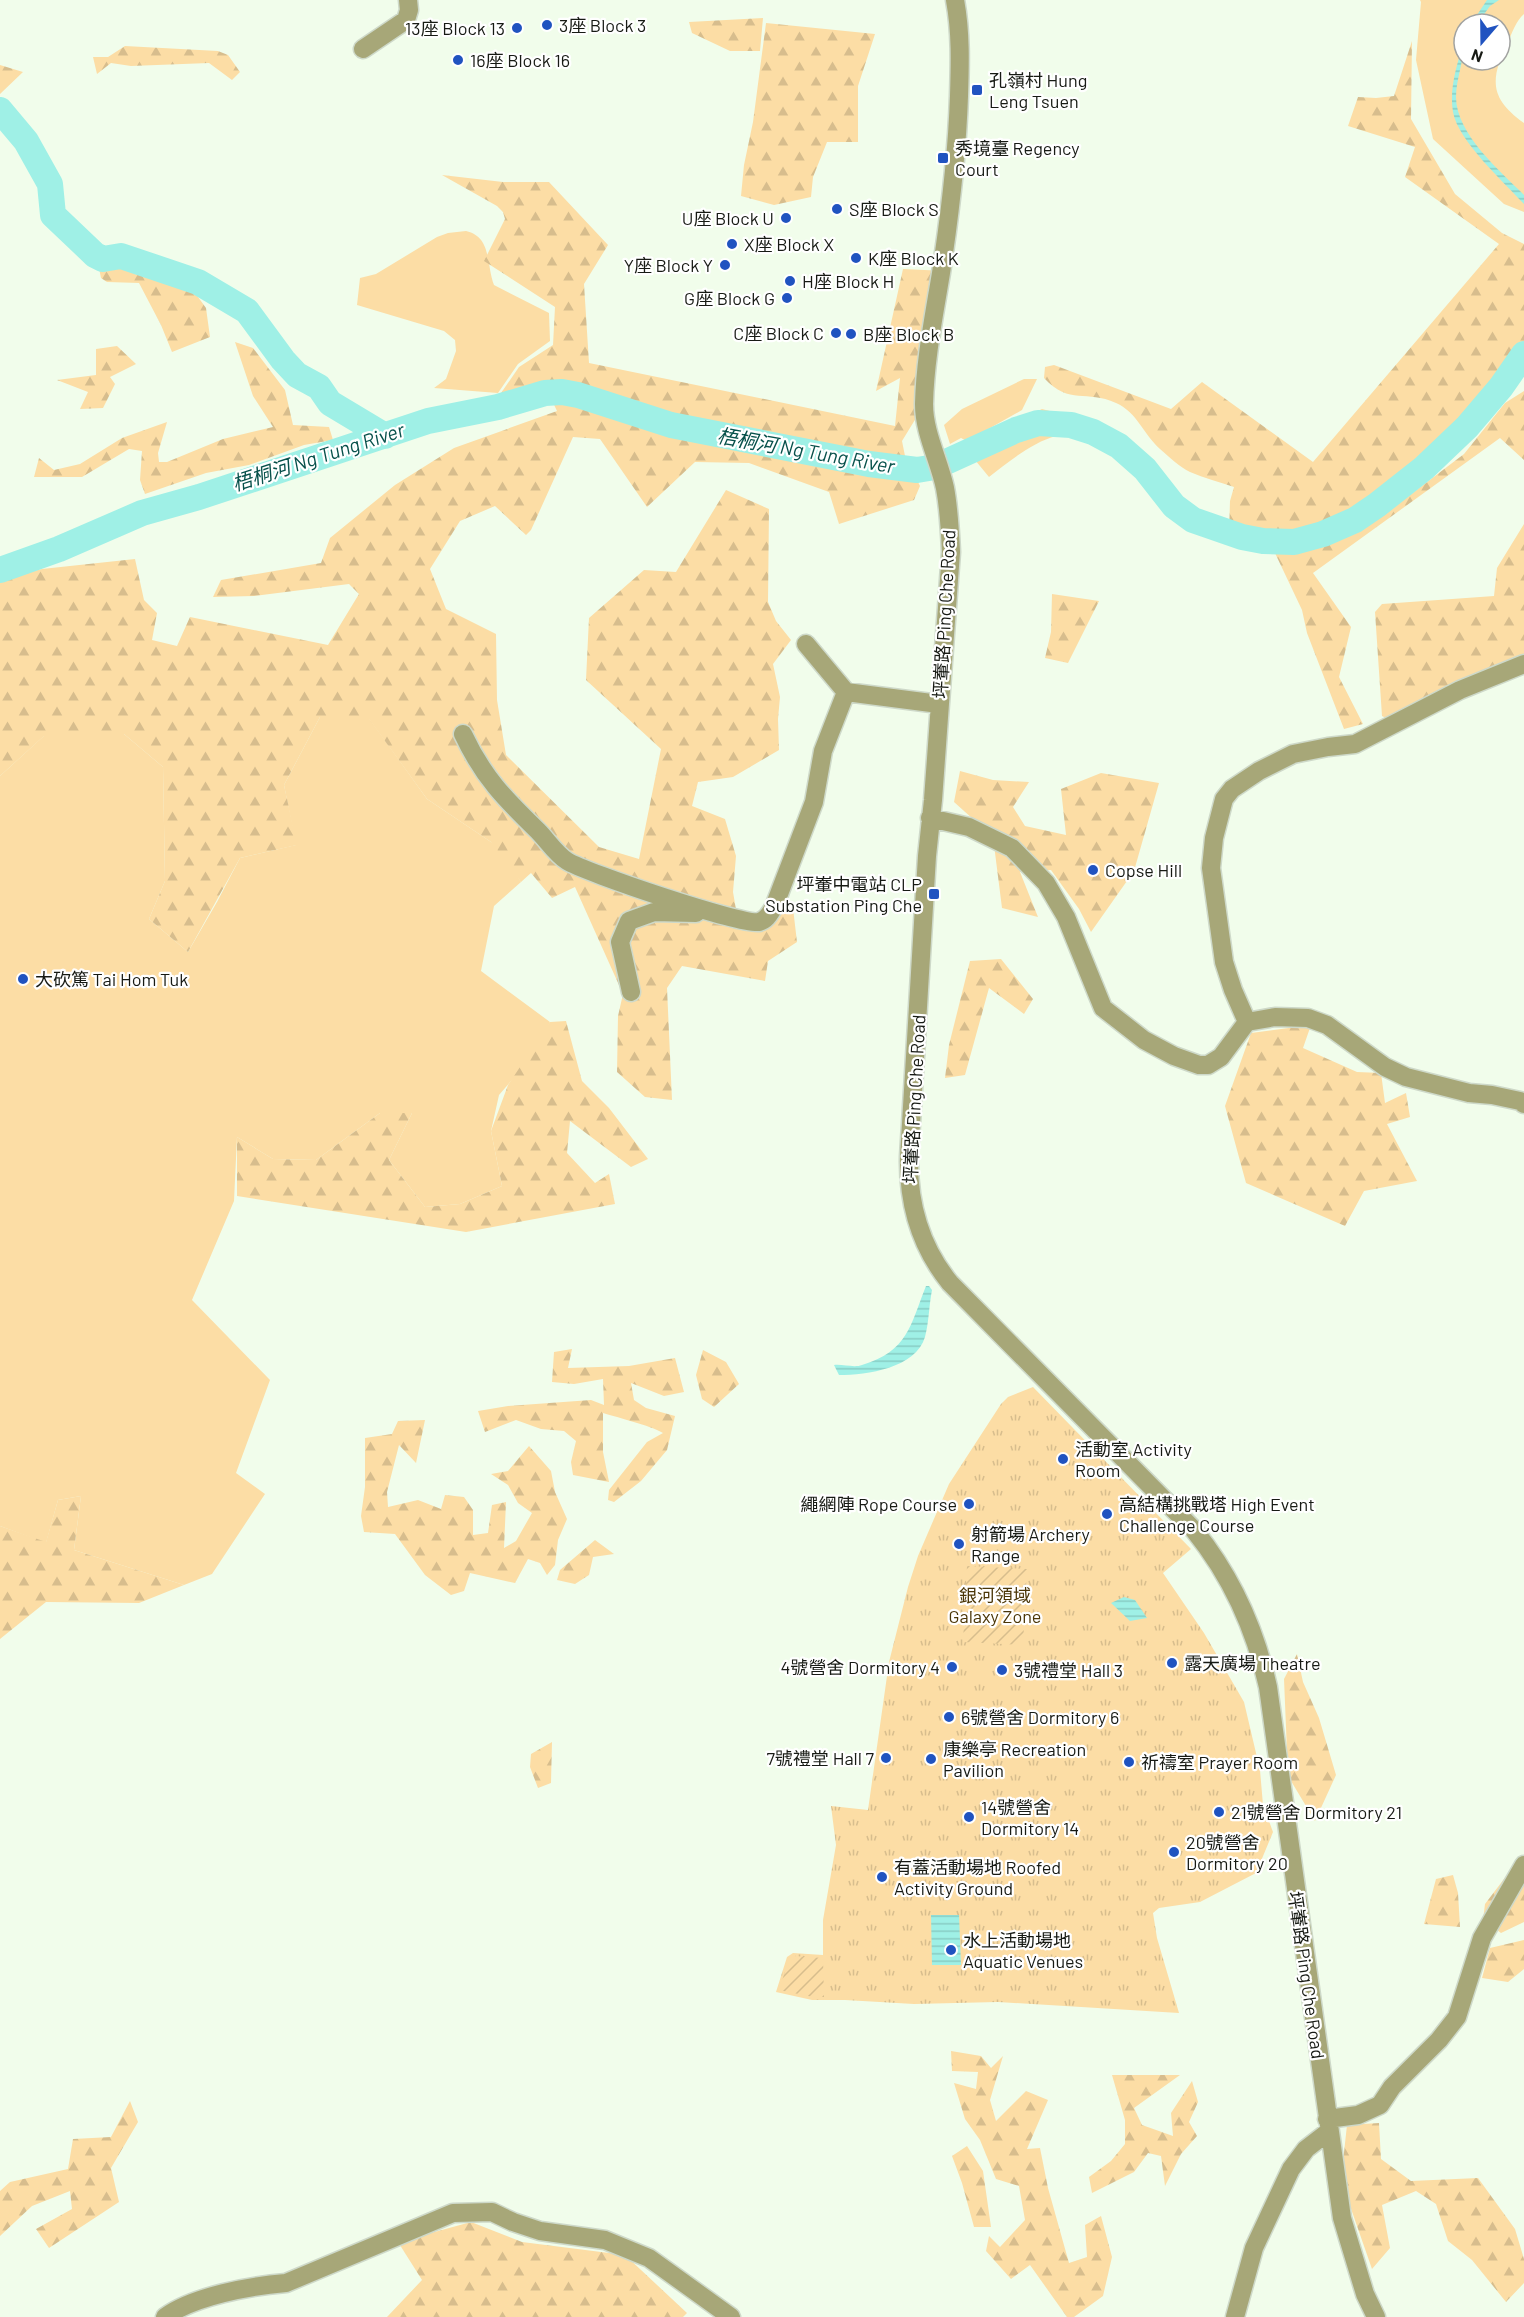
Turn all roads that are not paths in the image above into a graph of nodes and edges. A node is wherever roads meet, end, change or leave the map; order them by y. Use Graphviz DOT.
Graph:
graph roads {
  1 [pos="408,0"];
  2 [pos="955,0"];
  3 [pos="363,49"];
  4 [pos="806,644"];
  5 [pos="1524,664"];
  6 [pos="846,692"];
  7 [pos="939,704"];
  8 [pos="463,734"];
  9 [pos="930,818"];
  10 [pos="716,914"];
  11 [pos="631,992"];
  12 [pos="1247,1022"];
  13 [pos="1524,1104"];
  14 [pos="1524,1865"];
  15 [pos="1328,2125"];
  16 [pos="165,2317"];
  17 [pos="731,2317"];
  18 [pos="1235,2317"];
  19 [pos="1376,2317"];
  1 -- 3 [label="street"];
  2 -- 7 [label="street, 坪輋路 Ping Che Road"];
  4 -- 6 [label="street"];
  5 -- 12 [label="street"];
  6 -- 7 [label="street"];
  6 -- 10 [label="street"];
  7 -- 9 [label="street, 坪輋路 Ping Che Road"];
  8 -- 10 [label="street"];
  9 -- 12 [label="street"];
  9 -- 15 [label="street, 坪輋路 Ping Che Road"];
  10 -- 11 [label="street"];
  12 -- 13 [label="street"];
  14 -- 15 [label="street"];
  15 -- 18 [label="street"];
  15 -- 19 [label="street, 坪輋路 Ping Che Road"];
  16 -- 17 [label="street"];
}
